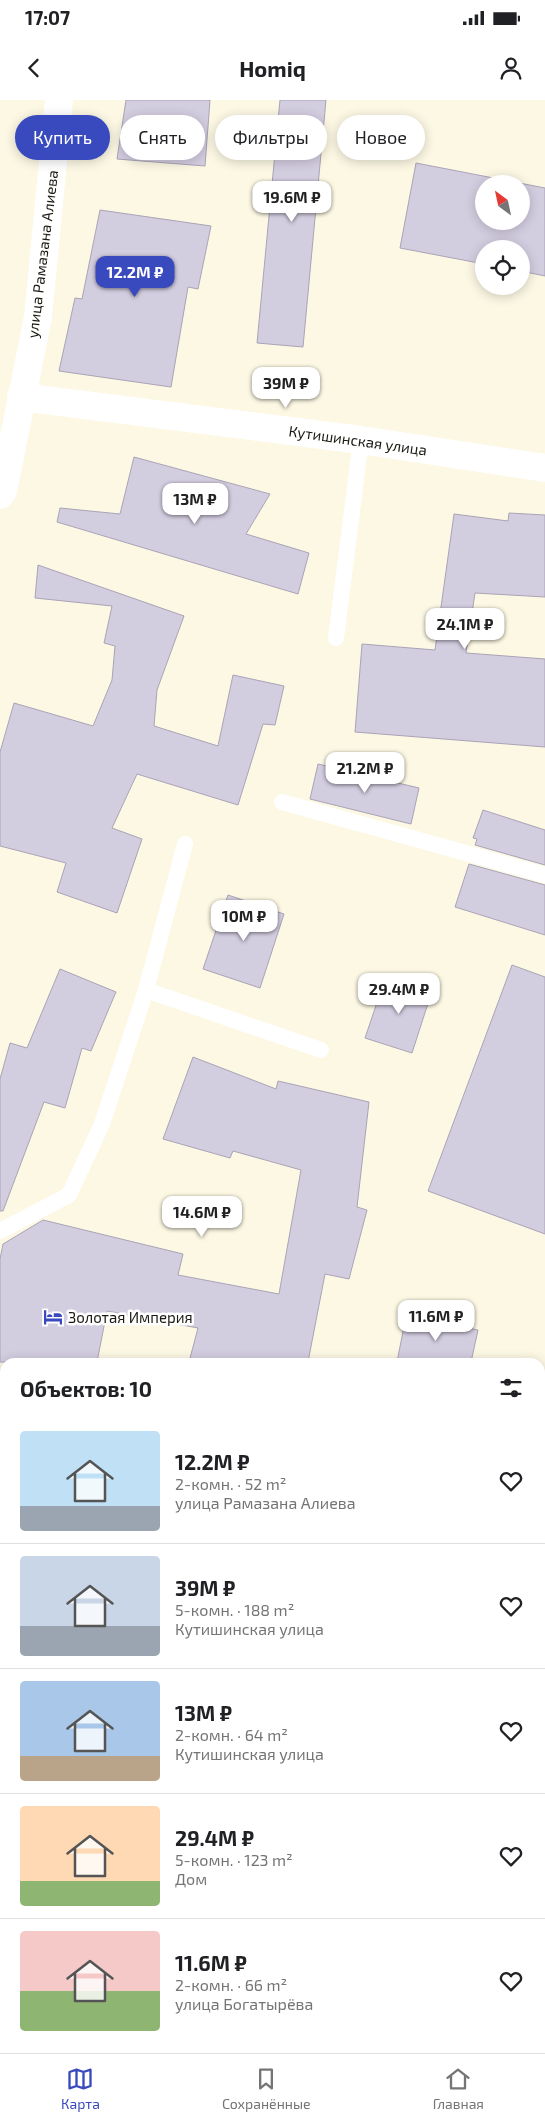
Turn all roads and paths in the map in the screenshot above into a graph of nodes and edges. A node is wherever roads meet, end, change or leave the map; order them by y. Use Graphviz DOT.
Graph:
graph roads {
  1 [pos="59,100"];
  2 [pos="21,397"];
  3 [pos="361,440"];
  4 [pos="545,468"];
  5 [pos="0,495"];
  6 [pos="336,638"];
  7 [pos="282,802"];
  8 [pos="185,844"];
  9 [pos="545,875"];
  10 [pos="146,990"];
  11 [pos="321,1050"];
  12 [pos="0,1231"];
  1 -- 2 [label="street, улица Рамазана Алиева"];
  2 -- 3 [label="street, Кутишинская улица"];
  2 -- 5 [label="street, улица Рамазана Алиева"];
  3 -- 4 [label="street, Кутишинская улица"];
  3 -- 6 [label="lane"];
  7 -- 9 [label="lane"];
  8 -- 10 [label="lane"];
  10 -- 11 [label="lane"];
  10 -- 12 [label="lane"];
}
